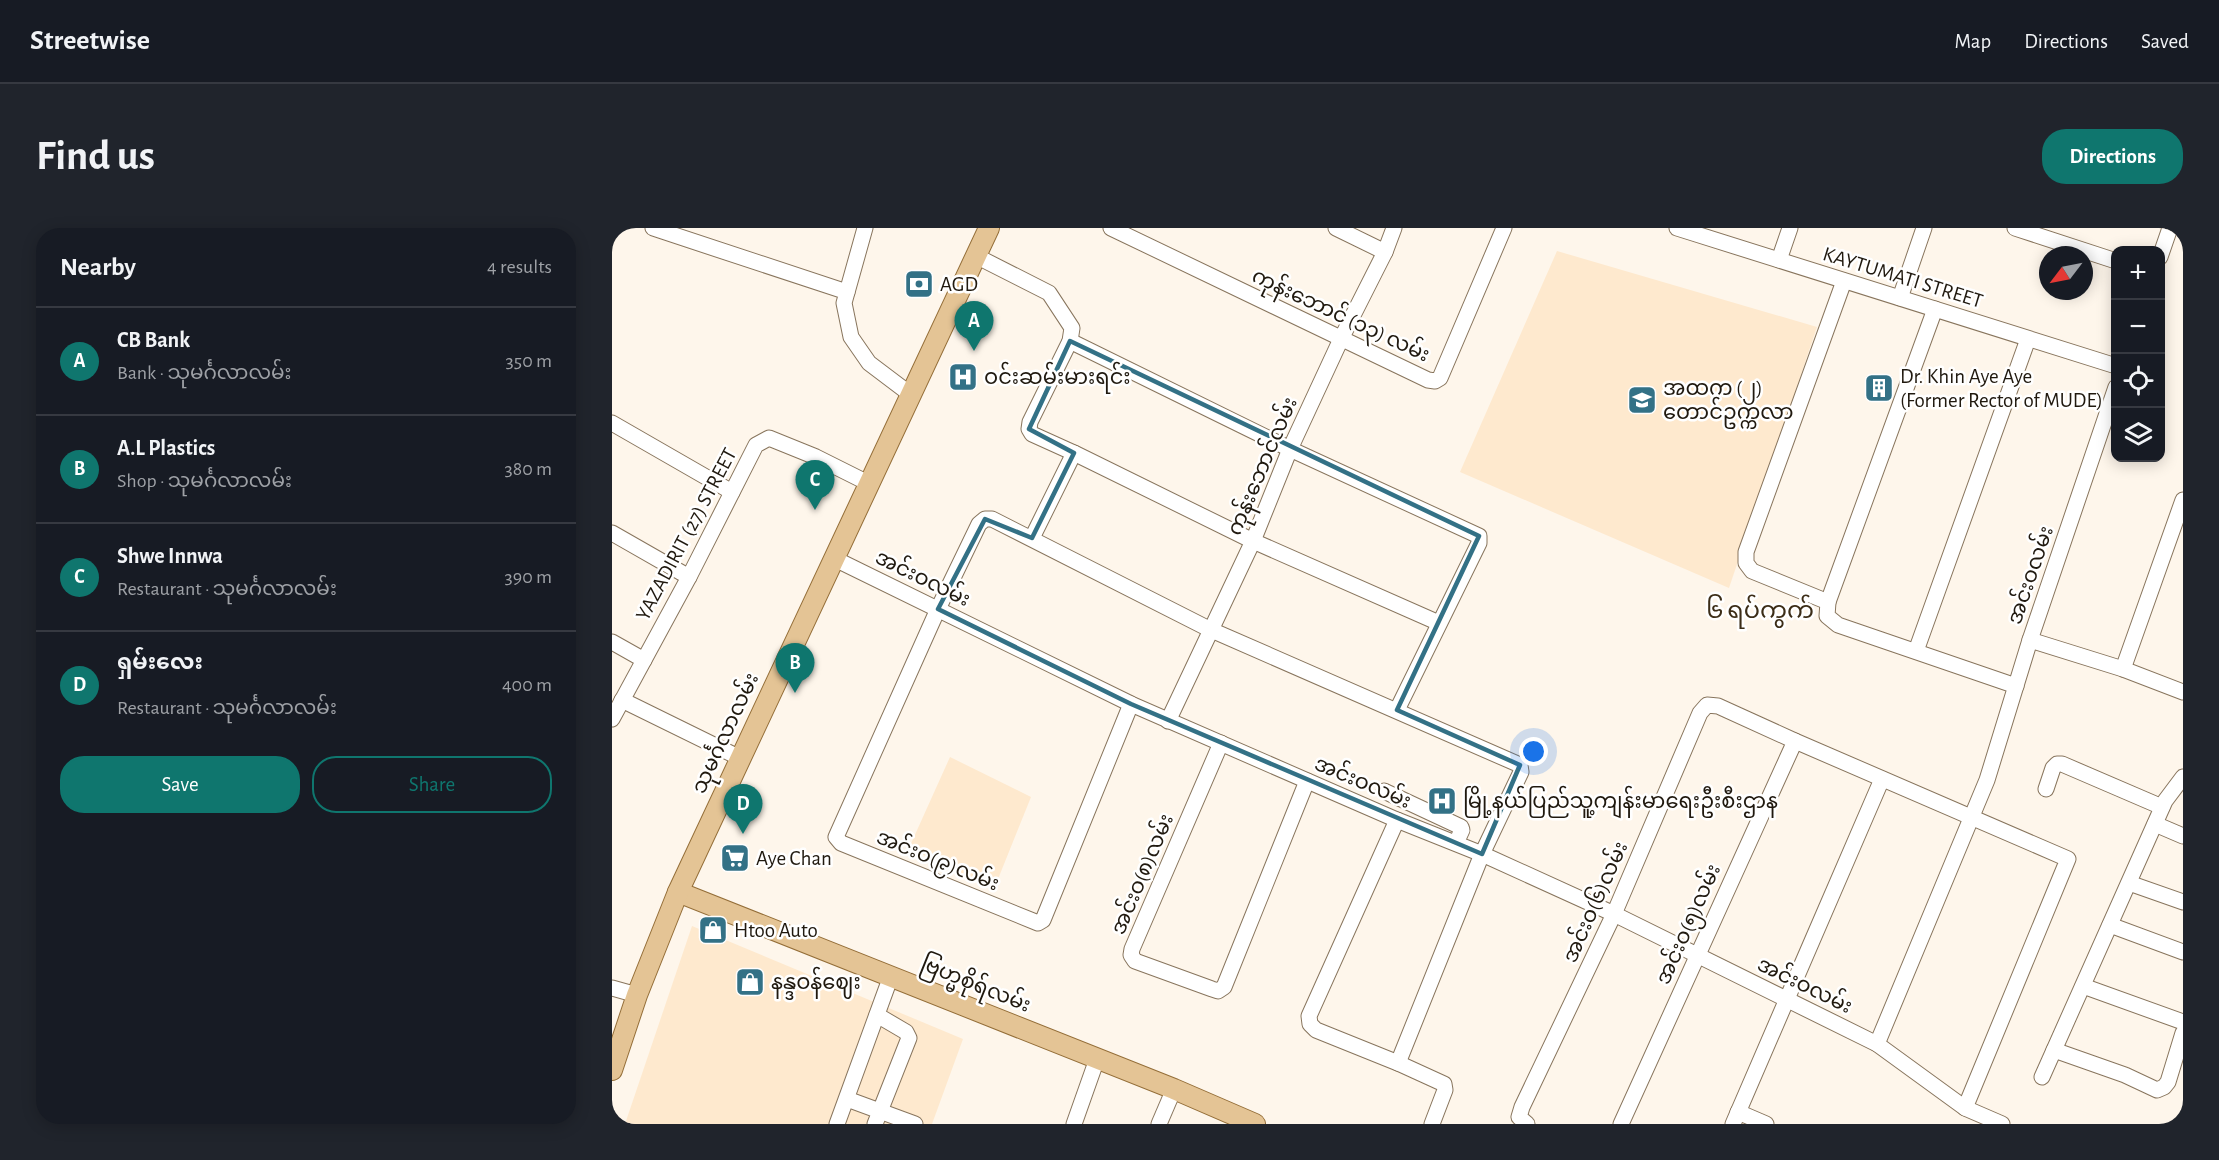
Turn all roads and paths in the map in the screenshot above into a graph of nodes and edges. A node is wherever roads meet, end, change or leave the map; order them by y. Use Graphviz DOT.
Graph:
graph roads {
  1 [pos="653,228"];
  2 [pos="865,228"];
  3 [pos="989,228"];
  4 [pos="1336,228"];
  5 [pos="1394,228"];
  6 [pos="1504,228"];
  7 [pos="1677,228"];
  8 [pos="1790,228"];
  9 [pos="1924,228"];
  10 [pos="2015,228"];
  11 [pos="2170,228"];
  12 [pos="1117,229"];
  13 [pos="2164,246"];
  14 [pos="1385,252"];
  15 [pos="976,256"];
  16 [pos="1779,260"];
  17 [pos="2111,260"];
  18 [pos="1844,281"];
  19 [pos="848,292"];
  20 [pos="1899,298"];
  21 [pos="1935,309"];
  22 [pos="1341,339"];
  23 [pos="2028,339"];
  24 [pos="1070,341"];
  25 [pos="2111,365"];
  26 [pos="910,394"];
  27 [pos="2111,399"];
  28 [pos="612,423"];
  29 [pos="1290,449"];
  30 [pos="1074,453"];
  31 [pos="868,483"];
  32 [pos="732,492"];
  33 [pos="2183,500"];
  34 [pos="612,533"];
  35 [pos="1032,538"];
  36 [pos="1253,541"];
  37 [pos="833,558"];
  38 [pos="689,577"];
  39 [pos="1828,602"];
  40 [pos="938,609"];
  41 [pos="1439,623"];
  42 [pos="1209,629"];
  43 [pos="2030,640"];
  44 [pos="612,642"];
  45 [pos="1916,651"];
  46 [pos="644,660"];
  47 [pos="2123,669"];
  48 [pos="2016,686"];
  49 [pos="2183,692"];
  50 [pos="622,700"];
  51 [pos="1131,704"];
  52 [pos="1397,710"];
  53 [pos="612,719"];
  54 [pos="1168,721"];
  55 [pos="1795,741"];
  56 [pos="1221,743"];
  57 [pos="740,759"];
  58 [pos="2183,777"];
  59 [pos="1882,780"];
  60 [pos="1307,781"];
  61 [pos="2046,789"];
  62 [pos="1384,791"];
  63 [pos="2162,807"];
  64 [pos="1422,809"];
  65 [pos="1971,818"];
  66 [pos="1397,820"];
  67 [pos="2155,824"];
  68 [pos="1414,827"];
  69 [pos="2183,836"];
  70 [pos="1456,843"];
  71 [pos="1482,854"];
  72 [pos="2129,883"];
  73 [pos="678,892"];
  74 [pos="2183,902"];
  75 [pos="1614,914"];
  76 [pos="2110,925"];
  77 [pos="2183,952"];
  78 [pos="1697,955"];
  79 [pos="891,976"];
  80 [pos="2083,986"];
  81 [pos="612,988"];
  82 [pos="637,995"];
  83 [pos="1787,1000"];
  84 [pos="877,1015"];
  85 [pos="2183,1022"];
  86 [pos="2183,1033"];
  87 [pos="1877,1044"];
  88 [pos="2054,1050"];
  89 [pos="1097,1059"];
  90 [pos="1398,1063"];
  91 [pos="612,1070"];
  92 [pos="2042,1077"];
  93 [pos="1174,1089"];
  94 [pos="847,1099"];
  95 [pos="1965,1108"];
  96 [pos="878,1118"];
  97 [pos="1736,1118"];
  98 [pos="1523,1120"];
  99 [pos="837,1124"];
  100 [pos="915,1124"];
  101 [pos="1074,1124"];
  102 [pos="1159,1124"];
  103 [pos="1255,1124"];
  104 [pos="1432,1124"];
  105 [pos="1621,1124"];
  106 [pos="1766,1124"];
  107 [pos="2002,1124"];
  1 -- 19 [label="street"];
  2 -- 19 [label="street"];
  3 -- 15 [label="main road, သုမင်္ဂလာလမ်း"];
  4 -- 14 [label="street"];
  5 -- 14 [label="street, ကုန်းဘောင်လမ်း"];
  6 -- 22 [label="street, ကုန်းဘောင် (၁၃) လမ်း"];
  7 -- 16 [label="street, KAYTUMATI STREET"];
  8 -- 16 [label="street"];
  9 -- 20 [label="street"];
  10 -- 17 [label="street"];
  11 -- 13 [label="street"];
  12 -- 22 [label="street, ကုန်းဘောင် (၁၃) လမ်း"];
  14 -- 22 [label="street, ကုန်းဘောင်လမ်း"];
  15 -- 24 [label="street"];
  15 -- 26 [label="main road, သုမင်္ဂလာလမ်း"];
  16 -- 18 [label="street, KAYTUMATI STREET"];
  18 -- 20 [label="street, KAYTUMATI STREET"];
  18 -- 39 [label="street"];
  19 -- 26 [label="street"];
  20 -- 21 [label="street, KAYTUMATI STREET"];
  21 -- 23 [label="street, KAYTUMATI STREET"];
  21 -- 39 [label="street"];
  22 -- 29 [label="street, ကုန်းဘောင်လမ်း"];
  23 -- 25 [label="street, KAYTUMATI STREET"];
  23 -- 45 [label="street"];
  24 -- 29 [label="street"];
  24 -- 30 [label="street"];
  26 -- 31 [label="main road, သုမင်္ဂလာလမ်း"];
  27 -- 43 [label="street, အင်းဝလမ်း"];
  28 -- 32 [label="street"];
  29 -- 36 [label="street, ကုန်းဘောင်လမ်း"];
  29 -- 41 [label="street"];
  30 -- 35 [label="street"];
  30 -- 36 [label="street"];
  31 -- 32 [label="street, YAZADIRIT (27) STREET"];
  31 -- 37 [label="main road, သုမင်္ဂလာလမ်း"];
  32 -- 38 [label="street, YAZADIRIT (27) STREET"];
  33 -- 47 [label="street"];
  34 -- 38 [label="street"];
  35 -- 40 [label="street"];
  35 -- 42 [label="street"];
  36 -- 41 [label="street"];
  36 -- 42 [label="street, ကုန်းဘောင်လမ်း"];
  37 -- 40 [label="street, အင်းဝလမ်း"];
  37 -- 57 [label="main road, သုမင်္ဂလာလမ်း"];
  38 -- 46 [label="street, YAZADIRIT (27) STREET"];
  39 -- 45 [label="street"];
  40 -- 51 [label="street, အင်းဝလမ်း"];
  40 -- 51 [label="street, အင်းဝ(၉)လမ်း"];
  41 -- 52 [label="street"];
  42 -- 52 [label="street"];
  42 -- 54 [label="street, ကုန်းဘောင်လမ်း"];
  43 -- 47 [label="street"];
  43 -- 48 [label="street, အင်းဝလမ်း"];
  44 -- 46 [label="street"];
  45 -- 48 [label="street"];
  46 -- 50 [label="street, YAZADIRIT (27) STREET"];
  47 -- 49 [label="street"];
  48 -- 65 [label="street, အင်းဝလမ်း"];
  50 -- 53 [label="street, YAZADIRIT (27) STREET"];
  50 -- 57 [label="street"];
  51 -- 54 [label="street, အင်းဝလမ်း"];
  52 -- 71 [label="street"];
  54 -- 56 [label="street, အင်းဝလမ်း"];
  55 -- 59 [label="street"];
  55 -- 75 [label="street, အင်းဝ(၆)လမ်း"];
  55 -- 78 [label="street, အင်းဝ(၅)လမ်း"];
  56 -- 60 [label="street, အင်းဝလမ်း"];
  56 -- 60 [label="street, အင်းဝ(၈)လမ်း"];
  57 -- 73 [label="main road, သုမင်္ဂလာလမ်း"];
  58 -- 63 [label="street"];
  59 -- 65 [label="street"];
  59 -- 83 [label="street"];
  60 -- 66 [label="street, အင်းဝလမ်း"];
  61 -- 63 [label="street"];
  62 -- 64 [label="street"];
  63 -- 67 [label="street"];
  64 -- 68 [label="street"];
  64 -- 70 [label="street"];
  65 -- 87 [label="street, အင်းဝလမ်း"];
  65 -- 95 [label="street"];
  66 -- 68 [label="street, အင်းဝလမ်း"];
  66 -- 90 [label="street"];
  67 -- 69 [label="street"];
  67 -- 72 [label="street"];
  68 -- 70 [label="street, အင်းဝလမ်း"];
  70 -- 71 [label="street, အင်းဝလမ်း"];
  71 -- 75 [label="street, အင်းဝလမ်း"];
  71 -- 90 [label="street"];
  72 -- 74 [label="street"];
  72 -- 76 [label="street"];
  73 -- 79 [label="main road, ဗြဟ္မစိုရ်လမ်း"];
  73 -- 82 [label="main road, သုမင်္ဂလာလမ်း"];
  75 -- 78 [label="street, အင်းဝလမ်း"];
  75 -- 98 [label="street, အင်းဝ(၆)လမ်း"];
  76 -- 77 [label="street"];
  76 -- 80 [label="street"];
  78 -- 83 [label="street, အင်းဝလမ်း"];
  78 -- 105 [label="street, အင်းဝ(၅)လမ်း"];
  79 -- 84 [label="street"];
  79 -- 89 [label="main road, ဗြဟ္မစိုရ်လမ်း"];
  80 -- 85 [label="street"];
  80 -- 88 [label="street"];
  81 -- 82 [label="street"];
  82 -- 91 [label="main road, သုမင်္ဂလာလမ်း"];
  83 -- 87 [label="street, အင်းဝလမ်း"];
  83 -- 97 [label="street"];
  84 -- 94 [label="street"];
  84 -- 96 [label="street"];
  86 -- 88 [label="street"];
  87 -- 95 [label="street, အင်းဝလမ်း"];
  88 -- 92 [label="street"];
  89 -- 93 [label="main road, ဗြဟ္မစိုရ်လမ်း"];
  89 -- 101 [label="street"];
  90 -- 104 [label="street"];
  93 -- 102 [label="street"];
  93 -- 103 [label="main road, ဗြဟ္မစိုရ်လမ်း"];
  94 -- 96 [label="street"];
  94 -- 99 [label="street"];
  95 -- 107 [label="street, အင်းဝလမ်း"];
  96 -- 100 [label="street"];
  97 -- 106 [label="street"];
}
